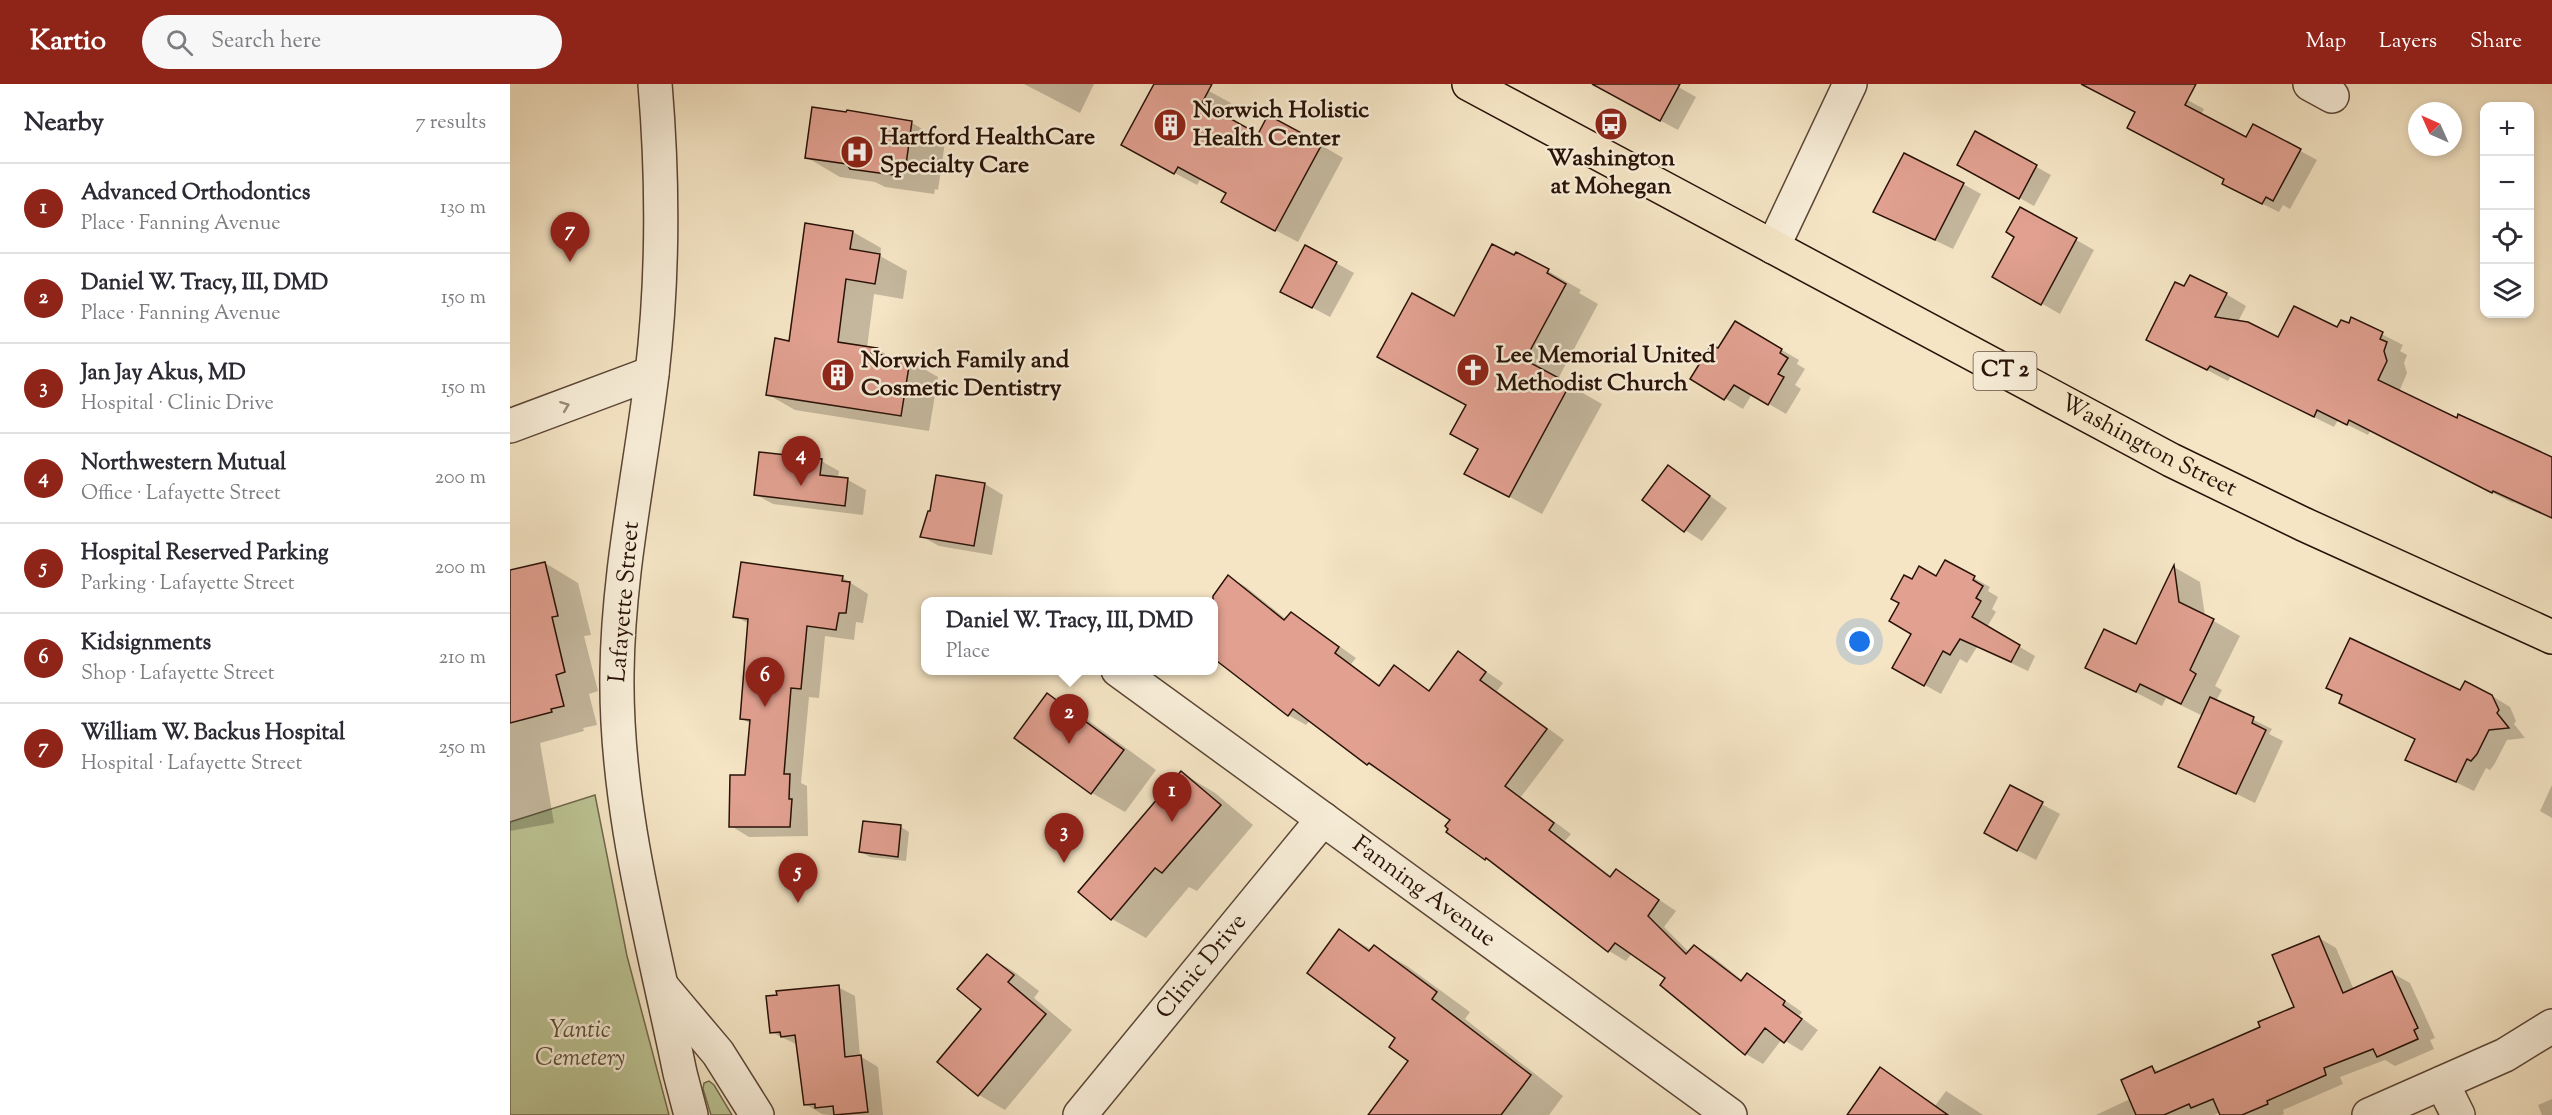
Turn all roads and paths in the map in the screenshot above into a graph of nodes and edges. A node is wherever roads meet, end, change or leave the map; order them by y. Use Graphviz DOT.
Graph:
graph roads {
  1 [pos="655,84"];
  2 [pos="1469,84"];
  3 [pos="1850,84"];
  4 [pos="1773,247"];
  5 [pos="652,374"];
  6 [pos="510,426"];
  7 [pos="2552,637"];
  8 [pos="1125,675"];
  9 [pos="1323,819"];
  10 [pos="663,988"];
  11 [pos="2552,1026"];
  12 [pos="2442,1083"];
  13 [pos="691,1115"];
  14 [pos="757,1115"];
  15 [pos="1080,1115"];
  16 [pos="1730,1115"];
  17 [pos="2369,1115"];
  18 [pos="2458,1115"];
  1 -- 5 [label="street, Lafayette Street"];
  2 -- 4 [label="highway, Washington Street / CT 2"];
  3 -- 4 [label="street"];
  4 -- 7 [label="highway, Washington Street / CT 2"];
  6 -- 5 [label="street, one-way"];
  5 -- 10 [label="street, Lafayette Street"];
  8 -- 9 [label="street, Fanning Avenue"];
  9 -- 15 [label="street, Clinic Drive"];
  9 -- 16 [label="street, Fanning Avenue"];
  10 -- 13 [label="street, Lafayette Street"];
  10 -- 14 [label="street"];
  11 -- 12 [label="street"];
  12 -- 17 [label="street"];
  12 -- 18 [label="street"];
}
